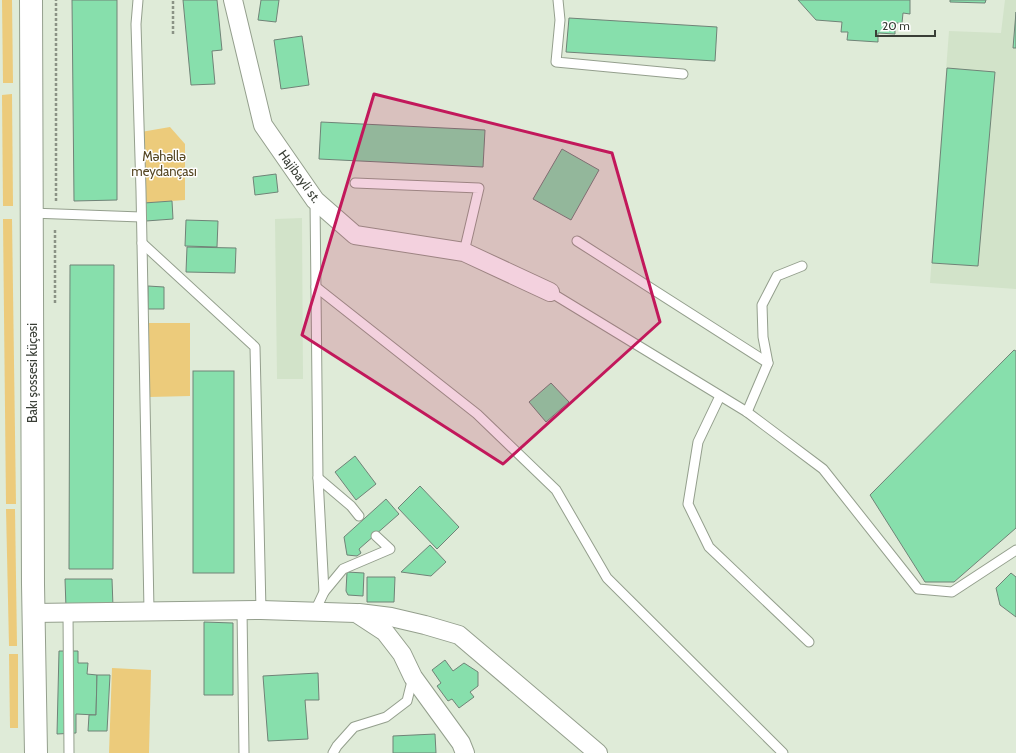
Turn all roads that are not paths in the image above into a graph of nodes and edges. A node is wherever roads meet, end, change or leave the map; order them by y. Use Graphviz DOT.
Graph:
graph roads {
  1 [pos="30,0"];
  2 [pos="138,0"];
  3 [pos="233,0"];
  4 [pos="558,0"];
  5 [pos="684,74"];
  6 [pos="355,183"];
  7 [pos="315,200"];
  8 [pos="31,213"];
  9 [pos="141,217"];
  10 [pos="577,241"];
  11 [pos="142,243"];
  12 [pos="464,252"];
  13 [pos="802,266"];
  14 [pos="316,287"];
  15 [pos="550,292"];
  16 [pos="768,363"];
  17 [pos="720,396"];
  18 [pos="747,412"];
  19 [pos="318,478"];
  20 [pos="359,516"];
  21 [pos="376,536"];
  22 [pos="1016,550"];
  23 [pos="324,592"];
  24 [pos="149,610"];
  25 [pos="242,610"];
  26 [pos="261,610"];
  27 [pos="315,611"];
  28 [pos="68,612"];
  29 [pos="33,613"];
  30 [pos="356,613"];
  31 [pos="809,642"];
  32 [pos="413,677"];
  33 [pos="36,750"];
  34 [pos="69,753"];
  35 [pos="244,753"];
  36 [pos="333,753"];
  37 [pos="465,753"];
  38 [pos="598,753"];
  39 [pos="783,753"];
  1 -- 8 [label="main road, Bakı şossesi küçəsi"];
  2 -- 9 [label="lane"];
  3 -- 7 [label="street, Hajibayli st."];
  4 -- 5 [label="lane"];
  6 -- 12 [label="lane"];
  7 -- 12 [label="street, Hajibayli st."];
  7 -- 14 [label="lane"];
  8 -- 9 [label="lane"];
  8 -- 29 [label="main road, Bakı şossesi küçəsi"];
  9 -- 11 [label="lane"];
  10 -- 16 [label="lane"];
  11 -- 24 [label="lane"];
  11 -- 26 [label="lane"];
  12 -- 15 [label="street, Hajibayli st."];
  13 -- 16 [label="lane"];
  14 -- 19 [label="lane"];
  14 -- 39 [label="lane"];
  15 -- 17 [label="lane"];
  16 -- 18 [label="lane"];
  17 -- 18 [label="lane"];
  17 -- 31 [label="lane"];
  18 -- 22 [label="lane"];
  19 -- 20 [label="lane"];
  19 -- 23 [label="lane"];
  21 -- 23 [label="lane"];
  23 -- 27 [label="lane"];
  24 -- 25 [label="street"];
  24 -- 28 [label="street"];
  25 -- 26 [label="street"];
  25 -- 35 [label="lane"];
  26 -- 27 [label="street"];
  27 -- 30 [label="street"];
  28 -- 29 [label="street"];
  28 -- 34 [label="lane"];
  29 -- 33 [label="main road, Bakı şossesi küçəsi"];
  30 -- 32 [label="street"];
  30 -- 38 [label="street"];
  32 -- 36 [label="lane"];
  32 -- 37 [label="street"];
}
